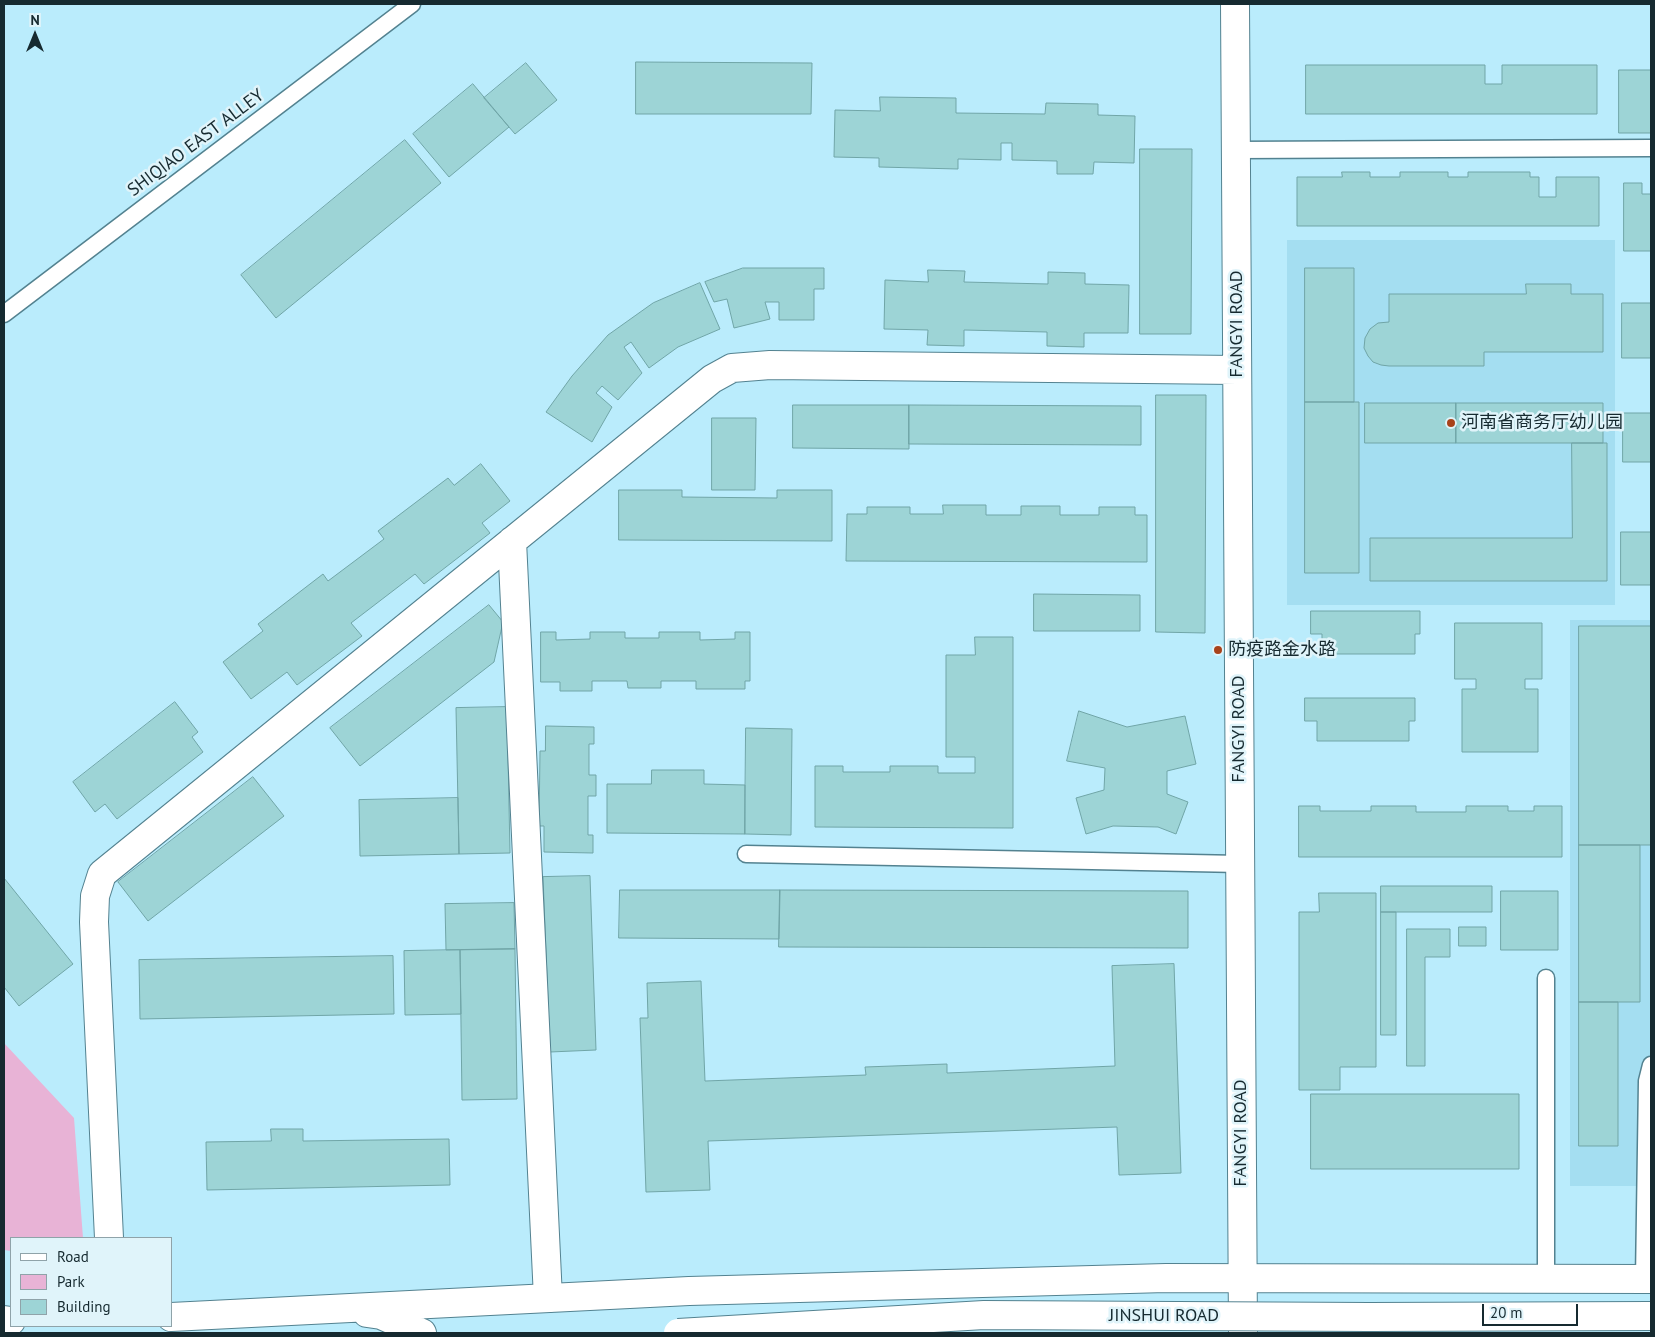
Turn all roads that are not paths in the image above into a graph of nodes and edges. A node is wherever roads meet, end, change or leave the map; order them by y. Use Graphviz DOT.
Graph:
graph roads {
  1 [pos="412,4"];
  2 [pos="1235,4"];
  3 [pos="1651,148"];
  4 [pos="1236,150"];
  5 [pos="4,314"];
  6 [pos="1237,370"];
  7 [pos="512,541"];
  8 [pos="746,854"];
  9 [pos="1240,864"];
  10 [pos="1546,978"];
  11 [pos="1651,1066"];
  12 [pos="109,1237"];
  13 [pos="1242,1278"];
  14 [pos="1546,1279"];
  15 [pos="1648,1279"];
  16 [pos="548,1298"];
  17 [pos="1651,1316"];
  18 [pos="172,1319"];
  19 [pos="172,1319"];
  20 [pos="422,1333"];
  21 [pos="678,1333"];
  22 [pos="1243,1333"];
  1 -- 5 [label="lane, SHIQIAO EAST ALLEY"];
  2 -- 4 [label="street, FANGYI ROAD"];
  3 -- 4 [label="lane"];
  4 -- 6 [label="street, FANGYI ROAD"];
  6 -- 7 [label="street"];
  6 -- 9 [label="street, FANGYI ROAD"];
  7 -- 12 [label="street"];
  7 -- 16 [label="street"];
  8 -- 9 [label="lane"];
  9 -- 13 [label="street, FANGYI ROAD"];
  10 -- 14 [label="lane"];
  11 -- 15 [label="lane"];
  13 -- 14 [label="street"];
  13 -- 16 [label="street"];
  13 -- 22 [label="street, FANGYI ROAD"];
  14 -- 15 [label="street"];
  16 -- 18 [label="street"];
  17 -- 21 [label="street, JINSHUI ROAD, bridge"];
  19 -- 20 [label="street"];
}
